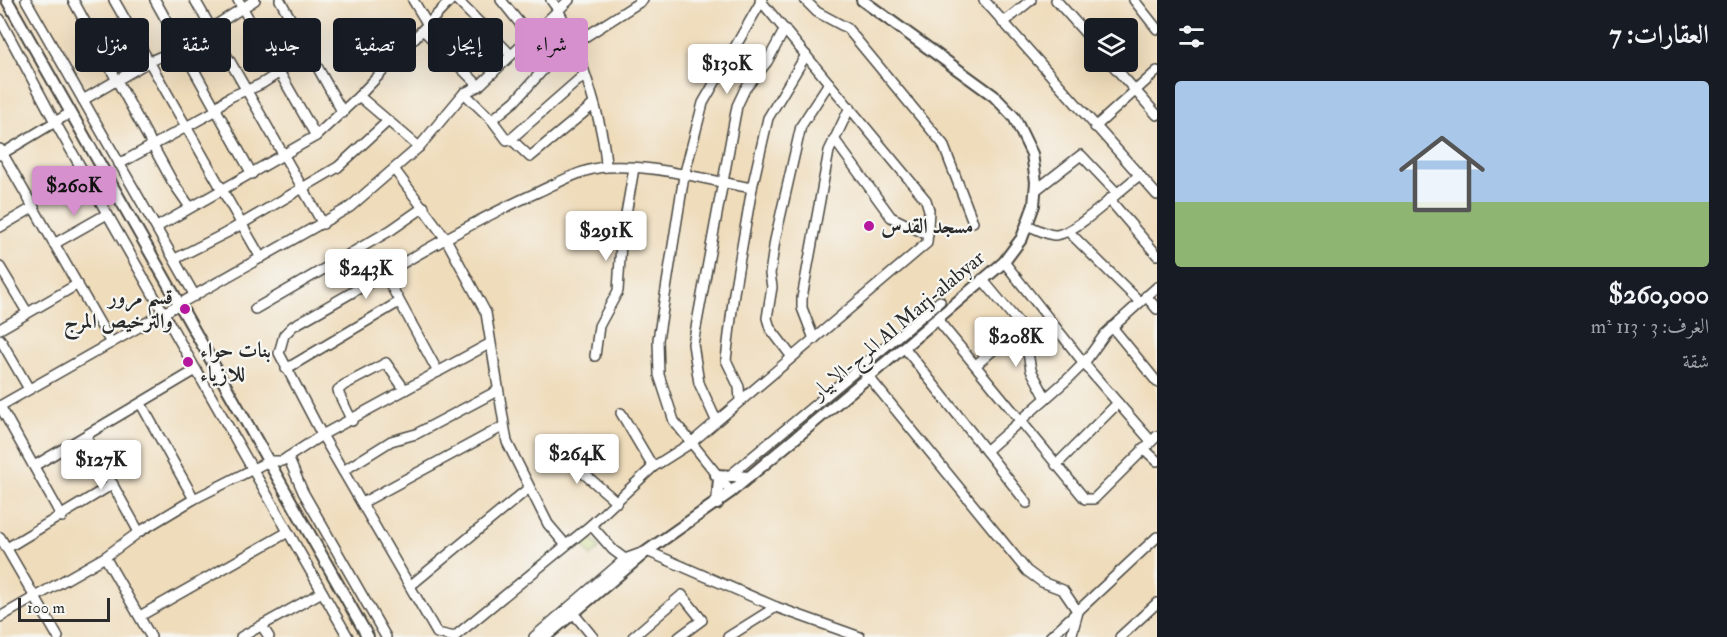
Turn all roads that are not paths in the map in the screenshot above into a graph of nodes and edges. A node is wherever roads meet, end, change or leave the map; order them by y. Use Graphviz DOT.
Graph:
graph roads {
  1 [pos="7,0"];
  2 [pos="26,0"];
  3 [pos="73,0"];
  4 [pos="114,0"];
  5 [pos="155,0"];
  6 [pos="195,0"];
  7 [pos="255,0"];
  8 [pos="280,0"];
  9 [pos="413,0"];
  10 [pos="451,0"];
  11 [pos="457,0"];
  12 [pos="501,0"];
  13 [pos="569,0"];
  14 [pos="643,0"];
  15 [pos="761,0"];
  16 [pos="804,0"];
  17 [pos="862,0"];
  18 [pos="984,0"];
  19 [pos="1031,0"];
  20 [pos="1056,0"];
  21 [pos="1134,0"];
  22 [pos="241,4"];
  23 [pos="554,4"];
  24 [pos="124,18"];
  25 [pos="164,18"];
  26 [pos="205,18"];
  27 [pos="224,18"];
  28 [pos="291,18"];
  29 [pos="476,18"];
  30 [pos="516,18"];
  31 [pos="544,18"];
  32 [pos="561,18"];
  33 [pos="0,19"];
  34 [pos="1003,23"];
  35 [pos="425,27"];
  36 [pos="785,29"];
  37 [pos="1157,29"];
  38 [pos="428,31"];
  39 [pos="1084,32"];
  40 [pos="588,35"];
  41 [pos="503,46"];
  42 [pos="515,51"];
  43 [pos="511,55"];
  44 [pos="806,56"];
  45 [pos="231,62"];
  46 [pos="149,64"];
  47 [pos="1157,71"];
  48 [pos="132,72"];
  49 [pos="193,72"];
  50 [pos="321,72"];
  51 [pos="464,72"];
  52 [pos="542,72"];
  53 [pos="583,72"];
  54 [pos="1119,72"];
  55 [pos="280,73"];
  56 [pos="584,75"];
  57 [pos="117,81"];
  58 [pos="829,83"];
  59 [pos="479,86"];
  60 [pos="248,91"];
  61 [pos="1136,91"];
  62 [pos="464,93"];
  63 [pos="359,96"];
  64 [pos="83,100"];
  65 [pos="593,105"];
  66 [pos="850,107"];
  67 [pos="215,111"];
  68 [pos="70,113"];
  69 [pos="343,113"];
  70 [pos="1157,115"];
  71 [pos="492,120"];
  72 [pos="55,122"];
  73 [pos="387,122"];
  74 [pos="184,126"];
  75 [pos="1095,127"];
  76 [pos="316,136"];
  77 [pos="834,139"];
  78 [pos="511,140"];
  79 [pos="153,145"];
  80 [pos="419,147"];
  81 [pos="1,152"];
  82 [pos="285,156"];
  83 [pos="119,164"];
  84 [pos="606,167"];
  85 [pos="634,168"];
  86 [pos="394,169"];
  87 [pos="252,174"];
  88 [pos="1140,175"];
  89 [pos="684,176"];
  90 [pos="722,183"];
  91 [pos="303,187"];
  92 [pos="752,188"];
  93 [pos="222,190"];
  94 [pos="1035,190"];
  95 [pos="1112,195"];
  96 [pos="1157,195"];
  97 [pos="34,207"];
  98 [pos="190,207"];
  99 [pos="424,207"];
  100 [pos="107,214"];
  101 [pos="973,222"];
  102 [pos="242,224"];
  103 [pos="323,224"];
  104 [pos="1027,225"];
  105 [pos="0,227"];
  106 [pos="157,227"];
  107 [pos="1068,231"];
  108 [pos="928,235"];
  109 [pos="446,239"];
  110 [pos="54,244"];
  111 [pos="1157,255"];
  112 [pos="261,258"];
  113 [pos="175,260"];
  114 [pos="1004,262"];
  115 [pos="0,267"];
  116 [pos="384,273"];
  117 [pos="982,279"];
  118 [pos="78,284"];
  119 [pos="1157,287"];
  120 [pos="195,296"];
  121 [pos="1143,299"];
  122 [pos="940,301"];
  123 [pos="399,302"];
  124 [pos="178,305"];
  125 [pos="255,309"];
  126 [pos="1157,309"];
  127 [pos="27,312"];
  128 [pos="163,313"];
  129 [pos="937,319"];
  130 [pos="1017,321"];
  131 [pos="1112,327"];
  132 [pos="0,329"];
  133 [pos="0,339"];
  134 [pos="814,339"];
  135 [pos="111,343"];
  136 [pos="489,344"];
  137 [pos="904,348"];
  138 [pos="595,356"];
  139 [pos="792,357"];
  140 [pos="1085,362"];
  141 [pos="977,364"];
  142 [pos="286,369"];
  143 [pos="196,370"];
  144 [pos="438,372"];
  145 [pos="868,376"];
  146 [pos="1157,381"];
  147 [pos="29,389"];
  148 [pos="405,390"];
  149 [pos="832,390"];
  150 [pos="497,391"];
  151 [pos="1046,398"];
  152 [pos="840,399"];
  153 [pos="740,400"];
  154 [pos="141,404"];
  155 [pos="1118,404"];
  156 [pos="0,406"];
  157 [pos="621,413"];
  158 [pos="716,420"];
  159 [pos="1021,420"];
  160 [pos="352,421"];
  161 [pos="502,427"];
  162 [pos="322,435"];
  163 [pos="86,437"];
  164 [pos="1150,442"];
  165 [pos="690,443"];
  166 [pos="563,446"];
  167 [pos="986,451"];
  168 [pos="288,457"];
  169 [pos="269,461"];
  170 [pos="1157,461"];
  171 [pos="1056,465"];
  172 [pos="34,466"];
  173 [pos="653,467"];
  174 [pos="253,468"];
  175 [pos="343,471"];
  176 [pos="721,477"];
  177 [pos="750,477"];
  178 [pos="113,484"];
  179 [pos="529,488"];
  180 [pos="731,492"];
  181 [pos="194,499"];
  182 [pos="617,502"];
  183 [pos="1027,502"];
  184 [pos="362,503"];
  185 [pos="717,504"];
  186 [pos="62,517"];
  187 [pos="591,525"];
  188 [pos="139,532"];
  189 [pos="288,532"];
  190 [pos="0,537"];
  191 [pos="1157,537"];
  192 [pos="565,544"];
  193 [pos="7,548"];
  194 [pos="647,551"];
  195 [pos="105,557"];
  196 [pos="625,559"];
  197 [pos="410,586"];
  198 [pos="322,592"];
  199 [pos="35,596"];
  200 [pos="1157,603"];
  201 [pos="776,607"];
  202 [pos="1078,612"];
  203 [pos="574,614"];
  204 [pos="0,616"];
  205 [pos="140,616"];
  206 [pos="262,626"];
  207 [pos="436,635"];
  208 [pos="58,637"];
  209 [pos="151,637"];
  210 [pos="241,637"];
  211 [pos="268,637"];
  212 [pos="348,637"];
  213 [pos="368,637"];
  214 [pos="386,637"];
  215 [pos="455,637"];
  216 [pos="534,637"];
  217 [pos="545,637"];
  218 [pos="593,637"];
  219 [pos="633,637"];
  220 [pos="679,637"];
  221 [pos="728,637"];
  222 [pos="860,637"];
  223 [pos="1050,637"];
  224 [pos="1071,637"];
  225 [pos="1120,637"];
  1 -- 68 [label="main road"];
  2 -- 64 [label="street"];
  3 -- 57 [label="street"];
  4 -- 24 [label="street"];
  5 -- 25 [label="street"];
  6 -- 26 [label="street"];
  7 -- 22 [label="street"];
  8 -- 28 [label="street"];
  9 -- 35 [label="street"];
  10 -- 35 [label="street"];
  11 -- 29 [label="street"];
  12 -- 30 [label="street"];
  13 -- 23 [label="street"];
  14 -- 40 [label="street"];
  15 -- 36 [label="street"];
  15 -- 89 [label="street"];
  16 -- 101 [label="street"];
  17 -- 94 [label="main road, المرج-الابيار Al Marj-alabyar"];
  18 -- 34 [label="street"];
  19 -- 34 [label="street"];
  20 -- 39 [label="street"];
  21 -- 37 [label="street"];
  22 -- 27 [label="street"];
  22 -- 55 [label="street"];
  23 -- 31 [label="street"];
  23 -- 32 [label="street"];
  33 -- 72 [label="street"];
  34 -- 75 [label="street"];
  35 -- 38 [label="street"];
  35 -- 63 [label="street"];
  36 -- 44 [label="street"];
  36 -- 90 [label="street"];
  41 -- 43 [label="street"];
  42 -- 43 [label="street"];
  43 -- 59 [label="street"];
  44 -- 58 [label="street"];
  44 -- 92 [label="street"];
  45 -- 60 [label="street"];
  46 -- 74 [label="street"];
  47 -- 61 [label="street"];
  48 -- 57 [label="street"];
  49 -- 67 [label="street"];
  50 -- 69 [label="street"];
  51 -- 59 [label="street"];
  52 -- 71 [label="street"];
  53 -- 56 [label="street"];
  54 -- 61 [label="street"];
  55 -- 60 [label="street"];
  55 -- 76 [label="street"];
  56 -- 65 [label="street"];
  56 -- 78 [label="street"];
  57 -- 64 [label="street"];
  57 -- 79 [label="street"];
  58 -- 66 [label="street"];
  58 -- 139 [label="street"];
  59 -- 62 [label="street"];
  60 -- 67 [label="street"];
  60 -- 82 [label="street"];
  61 -- 70 [label="street"];
  61 -- 75 [label="street"];
  62 -- 71 [label="street"];
  62 -- 80 [label="street"];
  63 -- 69 [label="street"];
  63 -- 73 [label="street"];
  64 -- 83 [label="street"];
  65 -- 78 [label="street"];
  65 -- 84 [label="street"];
  66 -- 77 [label="street"];
  66 -- 108 [label="street"];
  67 -- 74 [label="street"];
  67 -- 87 [label="street"];
  68 -- 72 [label="street"];
  68 -- 124 [label="main road"];
  69 -- 76 [label="street"];
  71 -- 78 [label="street"];
  72 -- 81 [label="street"];
  72 -- 100 [label="street"];
  73 -- 80 [label="street"];
  73 -- 91 [label="street"];
  74 -- 79 [label="street"];
  74 -- 93 [label="street"];
  75 -- 88 [label="street"];
  76 -- 82 [label="street"];
  77 -- 108 [label="street"];
  77 -- 134 [label="street"];
  79 -- 83 [label="street"];
  79 -- 98 [label="street"];
  80 -- 86 [label="street"];
  81 -- 97 [label="street"];
  82 -- 87 [label="street"];
  82 -- 91 [label="street"];
  83 -- 106 [label="street"];
  84 -- 85 [label="street"];
  84 -- 109 [label="street"];
  85 -- 89 [label="street"];
  85 -- 138 [label="street"];
  86 -- 99 [label="street"];
  86 -- 103 [label="street"];
  87 -- 93 [label="street"];
  88 -- 95 [label="street"];
  88 -- 96 [label="street"];
  89 -- 90 [label="street"];
  89 -- 165 [label="street"];
  90 -- 92 [label="street"];
  90 -- 158 [label="street"];
  91 -- 102 [label="street"];
  91 -- 103 [label="street"];
  92 -- 153 [label="street"];
  93 -- 98 [label="street"];
  93 -- 102 [label="street"];
  94 -- 95 [label="street"];
  94 -- 104 [label="main road, المرج-الابيار Al Marj-alabyar"];
  95 -- 107 [label="street"];
  95 -- 111 [label="street"];
  97 -- 105 [label="street"];
  97 -- 110 [label="street"];
  98 -- 106 [label="street"];
  99 -- 109 [label="street"];
  99 -- 125 [label="street"];
  100 -- 110 [label="street"];
  100 -- 128 [label="street"];
  102 -- 112 [label="street"];
  102 -- 113 [label="street"];
  103 -- 112 [label="street"];
  104 -- 107 [label="street"];
  104 -- 114 [label="main road, المرج-الابيار Al Marj-alabyar"];
  106 -- 113 [label="street"];
  107 -- 121 [label="street"];
  108 -- 134 [label="street"];
  109 -- 116 [label="street"];
  109 -- 136 [label="street"];
  110 -- 118 [label="street"];
  112 -- 120 [label="street"];
  113 -- 120 [label="street"];
  114 -- 117 [label="main road, المرج-الابيار Al Marj-alabyar"];
  114 -- 140 [label="street"];
  115 -- 127 [label="street"];
  116 -- 123 [label="street"];
  116 -- 142 [label="street"];
  117 -- 129 [label="main road, المرج-الابيار Al Marj-alabyar"];
  117 -- 130 [label="street"];
  118 -- 127 [label="street"];
  118 -- 135 [label="street"];
  119 -- 121 [label="street"];
  120 -- 124 [label="street"];
  121 -- 126 [label="street"];
  121 -- 131 [label="street"];
  122 -- 149 [label="street"];
  123 -- 142 [label="street"];
  123 -- 144 [label="street"];
  124 -- 128 [label="street"];
  124 -- 169 [label="main road"];
  127 -- 132 [label="street"];
  128 -- 135 [label="street"];
  128 -- 143 [label="street"];
  129 -- 137 [label="main road, المرج-الابيار Al Marj-alabyar"];
  129 -- 141 [label="street"];
  130 -- 141 [label="street"];
  130 -- 151 [label="street"];
  131 -- 140 [label="street"];
  131 -- 146 [label="street"];
  133 -- 147 [label="street"];
  134 -- 139 [label="street"];
  135 -- 147 [label="street"];
  136 -- 144 [label="street"];
  136 -- 150 [label="street"];
  137 -- 145 [label="main road, المرج-الابيار Al Marj-alabyar"];
  137 -- 167 [label="street"];
  139 -- 153 [label="street"];
  140 -- 151 [label="street"];
  140 -- 155 [label="street"];
  141 -- 159 [label="street"];
  142 -- 162 [label="street"];
  143 -- 154 [label="street"];
  143 -- 174 [label="street"];
  144 -- 148 [label="street"];
  145 -- 152 [label="main road, المرج-الابيار Al Marj-alabyar"];
  145 -- 202 [label="street"];
  147 -- 156 [label="street"];
  148 -- 160 [label="street"];
  148 -- 160 [label="street"];
  149 -- 152 [label="street"];
  149 -- 176 [label="street"];
  150 -- 161 [label="street"];
  150 -- 175 [label="street"];
  151 -- 159 [label="street"];
  152 -- 177 [label="main road, المرج-الابيار Al Marj-alabyar"];
  153 -- 158 [label="street"];
  154 -- 163 [label="street"];
  154 -- 181 [label="street"];
  155 -- 164 [label="street"];
  155 -- 171 [label="street"];
  156 -- 172 [label="street"];
  157 -- 173 [label="street"];
  158 -- 165 [label="street"];
  159 -- 167 [label="street"];
  159 -- 171 [label="street"];
  160 -- 162 [label="street"];
  161 -- 179 [label="street"];
  161 -- 184 [label="street"];
  162 -- 168 [label="street"];
  162 -- 175 [label="street"];
  163 -- 172 [label="street"];
  163 -- 178 [label="street"];
  164 -- 170 [label="street"];
  164 -- 171 [label="street"];
  165 -- 173 [label="street"];
  165 -- 176 [label="street"];
  166 -- 182 [label="street"];
  167 -- 183 [label="street"];
  168 -- 169 [label="street"];
  168 -- 214 [label="street"];
  169 -- 174 [label="street"];
  169 -- 213 [label="main road"];
  172 -- 186 [label="street"];
  173 -- 182 [label="street"];
  174 -- 181 [label="street"];
  174 -- 189 [label="street"];
  175 -- 184 [label="street"];
  176 -- 177 [label="main road"];
  176 -- 180 [label="street"];
  176 -- 185 [label="main road"];
  177 -- 180 [label="main road, المرج-الابيار Al Marj-alabyar"];
  178 -- 186 [label="street"];
  178 -- 188 [label="street"];
  179 -- 192 [label="street"];
  179 -- 197 [label="street"];
  180 -- 185 [label="main road, المرج-الابيار Al Marj-alabyar"];
  181 -- 188 [label="street"];
  182 -- 187 [label="street"];
  184 -- 197 [label="street"];
  185 -- 194 [label="main road, المرج-الابيار Al Marj-alabyar"];
  186 -- 193 [label="street"];
  187 -- 192 [label="street"];
  187 -- 196 [label="street"];
  188 -- 195 [label="street"];
  189 -- 198 [label="street"];
  189 -- 205 [label="street"];
  190 -- 193 [label="street"];
  191 -- 202 [label="street"];
  192 -- 215 [label="street"];
  193 -- 199 [label="street"];
  194 -- 196 [label="street"];
  194 -- 201 [label="street"];
  194 -- 203 [label="main road, المرج-الابيار Al Marj-alabyar"];
  195 -- 199 [label="street"];
  195 -- 205 [label="street"];
  196 -- 216 [label="street"];
  197 -- 207 [label="street"];
  198 -- 206 [label="street"];
  198 -- 212 [label="street"];
  199 -- 204 [label="street"];
  199 -- 208 [label="street"];
  200 -- 225 [label="street"];
  201 -- 221 [label="street"];
  201 -- 222 [label="street"];
  202 -- 223 [label="street"];
  202 -- 224 [label="street"];
  203 -- 217 [label="main road, المرج-الابيار Al Marj-alabyar"];
  203 -- 218 [label="street"];
  205 -- 209 [label="street"];
  206 -- 210 [label="street"];
  206 -- 211 [label="street"];
  207 -- 215 [label="street"];
  219 -- 220 [label="street"];
}
